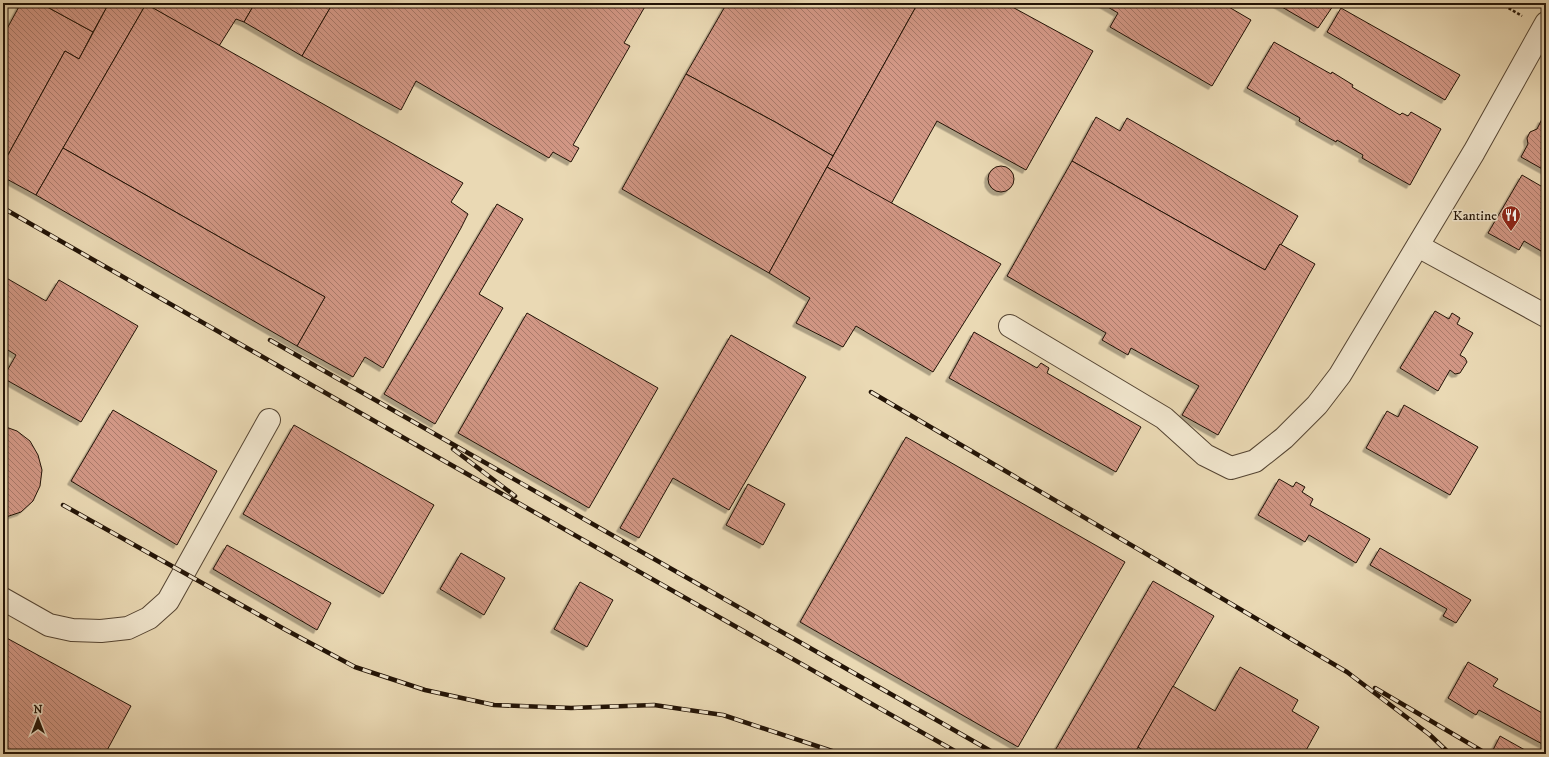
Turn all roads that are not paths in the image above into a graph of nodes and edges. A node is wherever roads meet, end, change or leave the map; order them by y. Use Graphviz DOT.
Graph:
graph roads {
  1 [pos="1546,23"];
  2 [pos="1418,246"];
  3 [pos="1546,316"];
  4 [pos="1010,326"];
  5 [pos="269,420"];
  6 [pos="3,599"];
  1 -- 2 [label="lane"];
  2 -- 3 [label="lane"];
  2 -- 4 [label="lane"];
  5 -- 6 [label="lane"];
}
